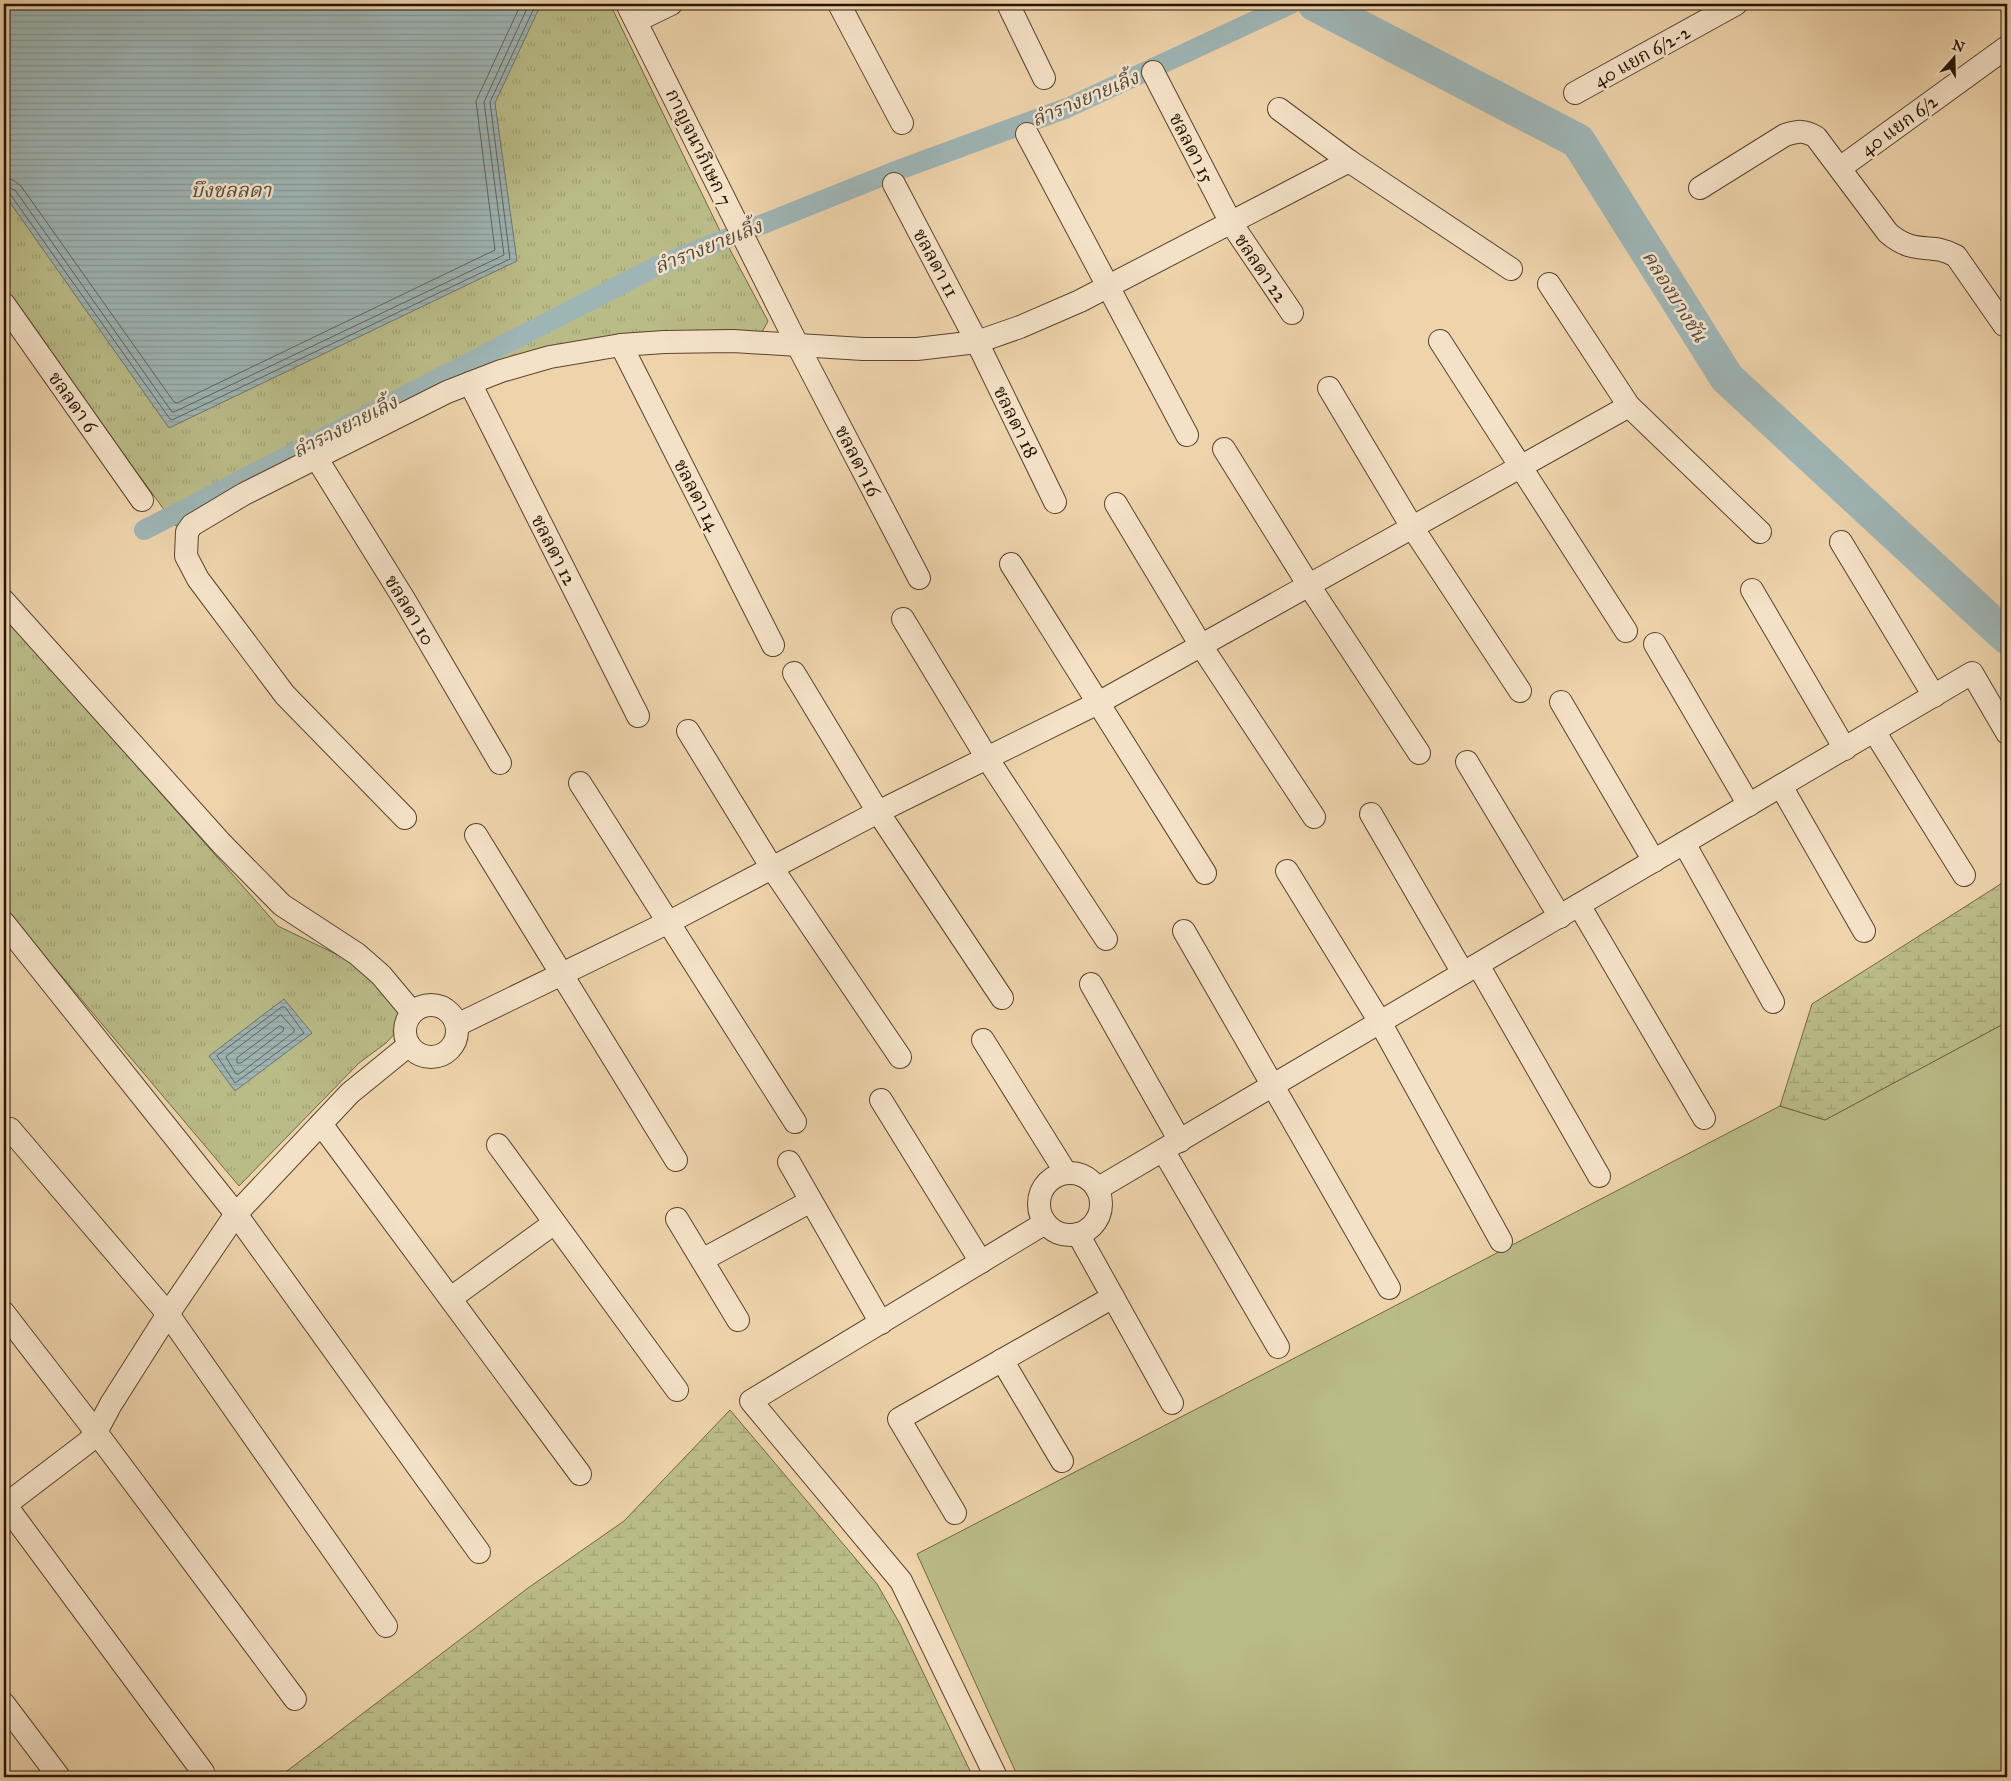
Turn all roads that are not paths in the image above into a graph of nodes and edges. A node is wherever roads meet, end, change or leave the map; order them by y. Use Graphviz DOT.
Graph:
graph roads {
  1 [pos="671,4"];
  2 [pos="839,4"];
  3 [pos="1008,4"];
  4 [pos="1736,4"];
  5 [pos="632,12"];
  6 [pos="2007,47"];
  7 [pos="1153,72"];
  8 [pos="1044,78"];
  9 [pos="1575,93"];
  10 [pos="1279,109"];
  11 [pos="902,123"];
  12 [pos="1027,134"];
  13 [pos="1349,161"];
  14 [pos="1840,168"];
  15 [pos="894,184"];
  16 [pos="1700,188"];
  17 [pos="1231,223"];
  18 [pos="1511,269"];
  19 [pos="1549,284"];
  20 [pos="1108,287"];
  21 [pos="4,304"];
  22 [pos="1292,313"];
  23 [pos="2004,325"];
  24 [pos="1440,341"];
  25 [pos="977,342"];
  26 [pos="797,344"];
  27 [pos="622,345"];
  28 [pos="470,382"];
  29 [pos="1329,388"];
  30 [pos="1629,406"];
  31 [pos="1187,435"];
  32 [pos="1224,449"];
  33 [pos="317,459"];
  34 [pos="1520,467"];
  35 [pos="142,500"];
  36 [pos="1054,502"];
  37 [pos="1116,504"];
  38 [pos="1412,527"];
  39 [pos="1760,532"];
  40 [pos="1841,542"];
  41 [pos="1011,564"];
  42 [pos="919,578"];
  43 [pos="1308,584"];
  44 [pos="1752,590"];
  45 [pos="4,601"];
  46 [pos="903,619"];
  47 [pos="1626,631"];
  48 [pos="1200,644"];
  49 [pos="1655,644"];
  50 [pos="773,645"];
  51 [pos="794,673"];
  52 [pos="1520,691"];
  53 [pos="1934,696"];
  54 [pos="1100,702"];
  55 [pos="1560,702"];
  56 [pos="638,716"];
  57 [pos="688,731"];
  58 [pos="1874,731"];
  59 [pos="2007,733"];
  60 [pos="1845,748"];
  61 [pos="1419,754"];
  62 [pos="987,758"];
  63 [pos="500,762"];
  64 [pos="1467,762"];
  65 [pos="580,783"];
  66 [pos="1781,786"];
  67 [pos="1749,805"];
  68 [pos="878,812"];
  69 [pos="1371,814"];
  70 [pos="1314,817"];
  71 [pos="405,818"];
  72 [pos="476,835"];
  73 [pos="1684,844"];
  74 [pos="1654,861"];
  75 [pos="772,868"];
  76 [pos="1287,871"];
  77 [pos="1205,873"];
  78 [pos="1964,875"];
  79 [pos="1579,905"];
  80 [pos="1560,917"];
  81 [pos="667,922"];
  82 [pos="4,923"];
  83 [pos="1184,931"];
  84 [pos="1864,931"];
  85 [pos="1106,939"];
  86 [pos="1470,969"];
  87 [pos="561,974"];
  88 [pos="1091,984"];
  89 [pos="1002,998"];
  90 [pos="1773,1002"];
  91 [pos="412,1012"];
  92 [pos="1380,1022"];
  93 [pos="457,1025"];
  94 [pos="983,1040"];
  95 [pos="408,1045"];
  96 [pos="900,1057"];
  97 [pos="1274,1086"];
  98 [pos="882,1100"];
  99 [pos="1704,1118"];
  100 [pos="795,1122"];
  101 [pos="321,1124"];
  102 [pos="10,1129"];
  103 [pos="498,1145"];
  104 [pos="1172,1145"];
  105 [pos="676,1160"];
  106 [pos="789,1162"];
  107 [pos="1066,1173"];
  108 [pos="1599,1176"];
  109 [pos="1097,1190"];
  110 [pos="811,1201"];
  111 [pos="236,1214"];
  112 [pos="677,1219"];
  113 [pos="1045,1223"];
  114 [pos="553,1224"];
  115 [pos="1078,1234"];
  116 [pos="1501,1241"];
  117 [pos="702,1260"];
  118 [pos="982,1262"];
  119 [pos="1389,1288"];
  120 [pos="1112,1297"];
  121 [pos="451,1298"];
  122 [pos="4,1313"];
  123 [pos="168,1314"];
  124 [pos="738,1320"];
  125 [pos="881,1323"];
  126 [pos="1278,1347"];
  127 [pos="1002,1360"];
  128 [pos="677,1390"];
  129 [pos="1172,1403"];
  130 [pos="96,1432"];
  131 [pos="1062,1461"];
  132 [pos="580,1474"];
  133 [pos="4,1505"];
  134 [pos="955,1513"];
  135 [pos="479,1552"];
  136 [pos="386,1626"];
  137 [pos="295,1699"];
  138 [pos="4,1704"];
  139 [pos="203,1772"];
  140 [pos="59,1777"];
  141 [pos="996,1777"];
  1 -- 5 [label="street"];
  2 -- 11 [label="street"];
  3 -- 8 [label="street"];
  4 -- 9 [label="street, 40 แยก 6/2-2"];
  5 -- 26 [label="street, กาญจนาภิเษก 7"];
  6 -- 14 [label="street, 40 แยก 6/2"];
  7 -- 17 [label="street, ชลลดา 15"];
  10 -- 13 [label="street"];
  12 -- 20 [label="street"];
  13 -- 17 [label="street"];
  13 -- 18 [label="street"];
  14 -- 16 [label="street"];
  14 -- 23 [label="street"];
  15 -- 25 [label="street, ชลลดา 11"];
  17 -- 20 [label="street"];
  17 -- 22 [label="street, ชลลดา 22"];
  19 -- 30 [label="street"];
  20 -- 25 [label="street"];
  20 -- 31 [label="street"];
  21 -- 35 [label="street, ชลลดา 6"];
  24 -- 34 [label="street"];
  25 -- 26 [label="street"];
  25 -- 36 [label="street, ชลลดา 18"];
  26 -- 27 [label="street"];
  26 -- 42 [label="street, ชลลดา 16"];
  27 -- 28 [label="street"];
  27 -- 50 [label="street, ชลลดา 14"];
  28 -- 33 [label="street"];
  28 -- 56 [label="street, ชลลดา 12"];
  29 -- 38 [label="street"];
  30 -- 34 [label="street"];
  30 -- 39 [label="street"];
  32 -- 43 [label="street"];
  33 -- 63 [label="street, ชลลดา 10"];
  33 -- 71 [label="street"];
  34 -- 38 [label="street"];
  34 -- 47 [label="street"];
  37 -- 48 [label="street"];
  38 -- 43 [label="street"];
  38 -- 52 [label="street"];
  40 -- 53 [label="street"];
  41 -- 54 [label="street"];
  43 -- 48 [label="street"];
  43 -- 61 [label="street"];
  44 -- 60 [label="street"];
  45 -- 91 [label="street"];
  46 -- 62 [label="street"];
  48 -- 54 [label="street"];
  48 -- 70 [label="street"];
  49 -- 67 [label="street"];
  51 -- 68 [label="street"];
  53 -- 58 [label="street"];
  53 -- 59 [label="street"];
  54 -- 62 [label="street"];
  54 -- 77 [label="street"];
  55 -- 74 [label="street"];
  57 -- 75 [label="street"];
  58 -- 60 [label="street"];
  58 -- 78 [label="street"];
  60 -- 66 [label="street"];
  62 -- 68 [label="street"];
  62 -- 85 [label="street"];
  64 -- 80 [label="street"];
  65 -- 81 [label="street"];
  66 -- 67 [label="street"];
  66 -- 84 [label="street"];
  67 -- 73 [label="street"];
  68 -- 75 [label="street"];
  68 -- 89 [label="street"];
  69 -- 86 [label="street"];
  72 -- 87 [label="street"];
  73 -- 74 [label="street"];
  73 -- 90 [label="street"];
  74 -- 79 [label="street"];
  75 -- 81 [label="street"];
  75 -- 96 [label="street"];
  76 -- 92 [label="street"];
  79 -- 80 [label="street"];
  79 -- 99 [label="street"];
  80 -- 86 [label="street"];
  81 -- 87 [label="street"];
  81 -- 100 [label="street"];
  82 -- 111 [label="street"];
  83 -- 97 [label="street"];
  86 -- 92 [label="street"];
  86 -- 108 [label="street"];
  87 -- 93 [label="street"];
  87 -- 105 [label="street"];
  88 -- 104 [label="street"];
  91 -- 93 [label="street"];
  91 -- 95 [label="street"];
  92 -- 97 [label="street"];
  92 -- 116 [label="street"];
  93 -- 95 [label="street"];
  94 -- 107 [label="street"];
  95 -- 101 [label="street"];
  97 -- 104 [label="street"];
  97 -- 119 [label="street"];
  98 -- 118 [label="street"];
  101 -- 111 [label="street"];
  101 -- 121 [label="street"];
  102 -- 123 [label="street"];
  103 -- 114 [label="street"];
  104 -- 109 [label="street"];
  104 -- 126 [label="street"];
  106 -- 110 [label="street"];
  107 -- 109 [label="street"];
  107 -- 113 [label="street"];
  109 -- 115 [label="street"];
  110 -- 117 [label="street"];
  110 -- 125 [label="street"];
  111 -- 123 [label="street"];
  111 -- 135 [label="street"];
  112 -- 117 [label="street"];
  113 -- 115 [label="street"];
  113 -- 118 [label="street"];
  114 -- 121 [label="street"];
  114 -- 128 [label="street"];
  115 -- 120 [label="street"];
  117 -- 124 [label="street"];
  118 -- 125 [label="street"];
  120 -- 127 [label="street"];
  120 -- 129 [label="street"];
  121 -- 132 [label="street"];
  122 -- 130 [label="street"];
  123 -- 130 [label="street"];
  123 -- 136 [label="street"];
  125 -- 141 [label="street"];
  127 -- 131 [label="street"];
  127 -- 134 [label="street"];
  130 -- 133 [label="street"];
  130 -- 137 [label="street"];
  133 -- 139 [label="street"];
  138 -- 140 [label="street"];
}
